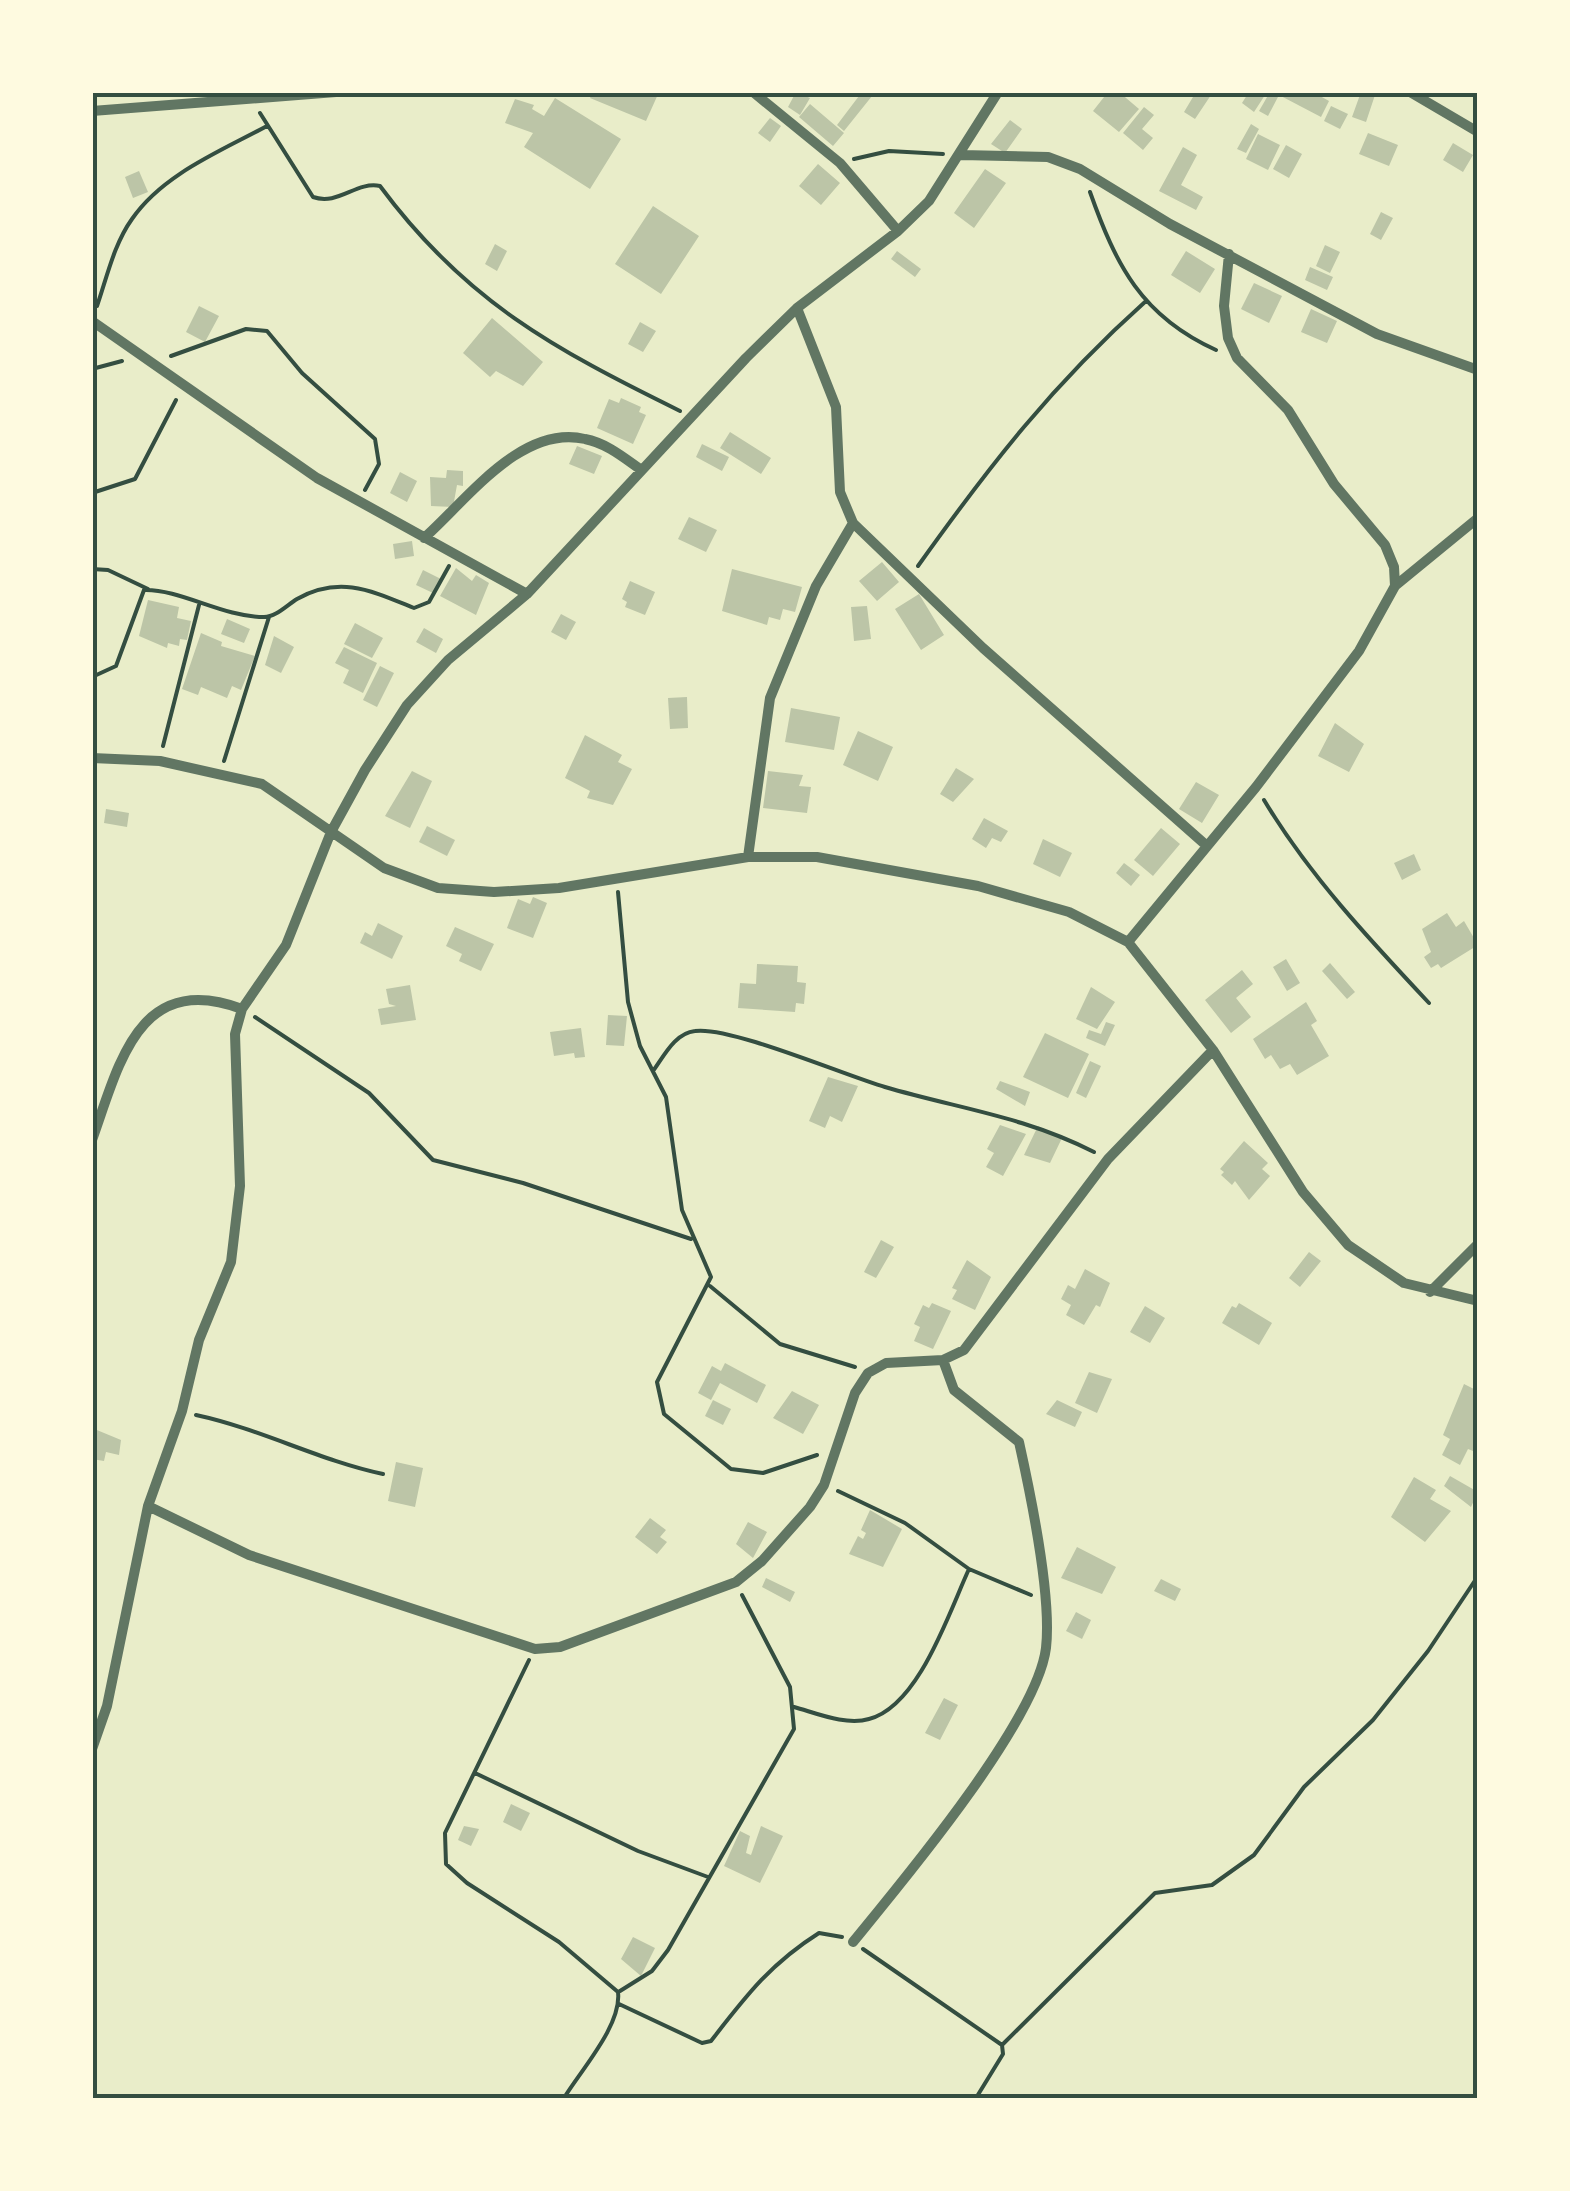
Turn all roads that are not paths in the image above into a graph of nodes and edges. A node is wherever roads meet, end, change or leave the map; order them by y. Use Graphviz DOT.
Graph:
graph roads {
  1 [pos="336,92"];
  2 [pos="753,92"];
  3 [pos="998,92"];
  4 [pos="1410,92"];
  5 [pos="92,111"];
  6 [pos="1476,128"];
  7 [pos="961,156"];
  8 [pos="898,231"];
  9 [pos="1229,254"];
  10 [pos="796,308"];
  11 [pos="92,320"];
  12 [pos="1478,370"];
  13 [pos="640,468"];
  14 [pos="1478,518"];
  15 [pos="853,523"];
  16 [pos="424,538"];
  17 [pos="1394,586"];
  18 [pos="526,594"];
  19 [pos="92,758"];
  20 [pos="331,832"];
  21 [pos="1207,846"];
  22 [pos="748,857"];
  23 [pos="1128,942"];
  24 [pos="242,1009"];
  25 [pos="1213,1050"];
  26 [pos="92,1140"];
  27 [pos="1478,1244"];
  28 [pos="1430,1292"];
  29 [pos="1478,1301"];
  30 [pos="943,1360"];
  31 [pos="148,1506"];
  32 [pos="92,1749"];
  33 [pos="854,1942"];
  1 -- 5 [label="street"];
  2 -- 8 [label="street"];
  3 -- 7 [label="street"];
  4 -- 6 [label="street"];
  7 -- 8 [label="street"];
  7 -- 9 [label="street"];
  8 -- 10 [label="street"];
  9 -- 12 [label="street"];
  9 -- 17 [label="street"];
  10 -- 13 [label="street"];
  10 -- 15 [label="street"];
  11 -- 16 [label="street"];
  13 -- 16 [label="street"];
  13 -- 18 [label="street"];
  14 -- 17 [label="street"];
  15 -- 21 [label="street"];
  15 -- 22 [label="street"];
  16 -- 18 [label="street"];
  17 -- 21 [label="street"];
  18 -- 20 [label="street"];
  19 -- 20 [label="street"];
  20 -- 22 [label="street"];
  20 -- 24 [label="street"];
  21 -- 23 [label="street"];
  22 -- 23 [label="street"];
  23 -- 25 [label="street"];
  24 -- 26 [label="street"];
  24 -- 31 [label="street"];
  25 -- 28 [label="street"];
  25 -- 30 [label="street"];
  27 -- 28 [label="street"];
  28 -- 29 [label="street"];
  30 -- 31 [label="street"];
  30 -- 33 [label="street"];
  31 -- 32 [label="street"];
}
